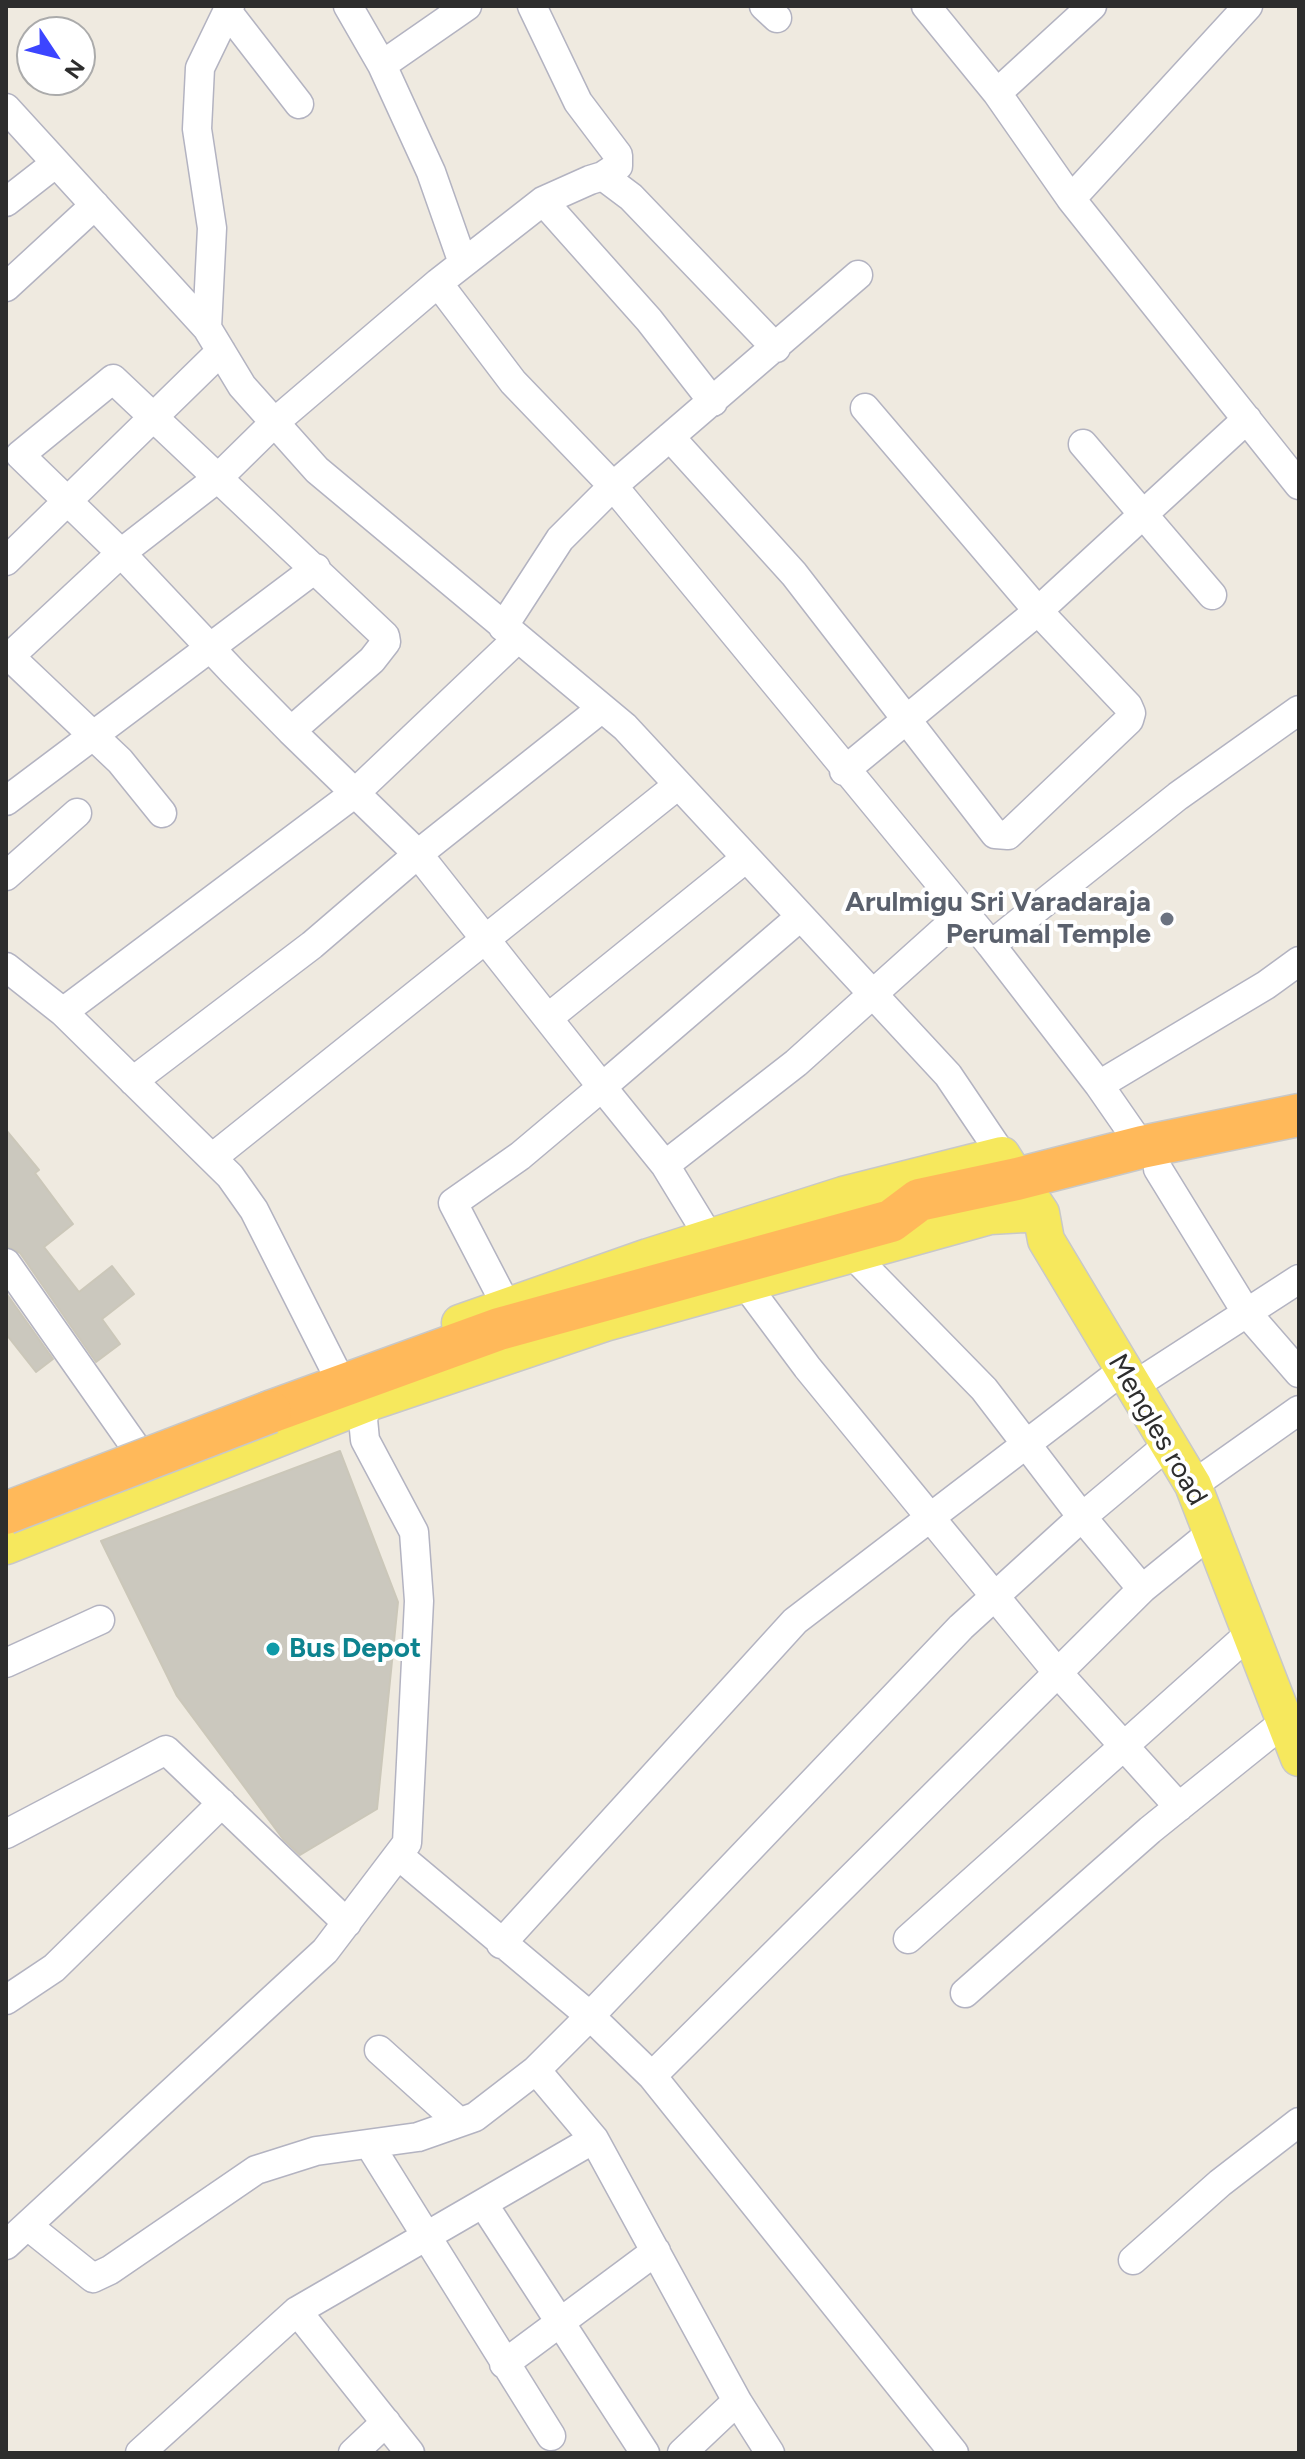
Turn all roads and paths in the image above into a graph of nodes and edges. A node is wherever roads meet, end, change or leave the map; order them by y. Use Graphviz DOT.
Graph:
graph roads {
  1 [pos="348,6"];
  2 [pos="467,6"];
  3 [pos="532,6"];
  4 [pos="926,6"];
  5 [pos="1092,6"];
  6 [pos="1248,6"];
  7 [pos="229,8"];
  8 [pos="382,65"];
  9 [pos="997,93"];
  10 [pos="299,104"];
  11 [pos="6,108"];
  12 [pos="56,163"];
  13 [pos="603,176"];
  14 [pos="1071,199"];
  15 [pos="543,201"];
  16 [pos="6,202"];
  17 [pos="95,205"];
  18 [pos="463,263"];
  19 [pos="858,275"];
  20 [pos="438,283"];
  21 [pos="6,287"];
  22 [pos="214,340"];
  23 [pos="776,348"];
  24 [pos="713,402"];
  25 [pos="865,408"];
  26 [pos="154,415"];
  27 [pos="1247,419"];
  28 [pos="275,422"];
  29 [pos="670,437"];
  30 [pos="1083,444"];
  31 [pos="13,461"];
  32 [pos="219,477"];
  33 [pos="1299,485"];
  34 [pos="613,486"];
  35 [pos="69,502"];
  36 [pos="1144,511"];
  37 [pos="121,553"];
  38 [pos="6,561"];
  39 [pos="316,568"];
  40 [pos="1212,595"];
  41 [pos="1038,611"];
  42 [pos="510,633"];
  43 [pos="211,647"];
  44 [pos="7,656"];
  45 [pos="602,708"];
  46 [pos="1299,710"];
  47 [pos="909,719"];
  48 [pos="291,731"];
  49 [pos="94,735"];
  50 [pos="844,771"];
  51 [pos="678,785"];
  52 [pos="355,793"];
  53 [pos="6,801"];
  54 [pos="77,813"];
  55 [pos="162,813"];
  56 [pos="418,854"];
  57 [pos="746,858"];
  58 [pos="6,876"];
  59 [pos="963,913"];
  60 [pos="800,917"];
  61 [pos="487,938"];
  62 [pos="991,945"];
  63 [pos="1299,961"];
  64 [pos="6,967"];
  65 [pos="871,992"];
  66 [pos="63,1012"];
  67 [pos="548,1018"];
  68 [pos="133,1081"];
  69 [pos="1099,1085"];
  70 [pos="602,1087"];
  71 [pos="1299,1115"];
  72 [pos="1299,1138"];
  73 [pos="212,1158"];
  74 [pos="1150,1158"];
  75 [pos="665,1165"];
  76 [pos="1023,1187"];
  77 [pos="867,1236"];
  78 [pos="709,1237"];
  79 [pos="6,1263"];
  80 [pos="1299,1279"];
  81 [pos="746,1285"];
  82 [pos="506,1305"];
  83 [pos="1246,1312"];
  84 [pos="334,1368"];
  85 [pos="1299,1373"];
  86 [pos="1128,1378"];
  87 [pos="368,1403"];
  88 [pos="1299,1410"];
  89 [pos="225,1411"];
  90 [pos="1028,1441"];
  91 [pos="1169,1444"];
  92 [pos="136,1448"];
  93 [pos="241,1453"];
  94 [pos="1193,1485"];
  95 [pos="6,1495"];
  96 [pos="6,1513"];
  97 [pos="930,1516"];
  98 [pos="1082,1517"];
  99 [pos="1212,1532"];
  100 [pos="6,1546"];
  101 [pos="1142,1589"];
  102 [pos="996,1596"];
  103 [pos="100,1620"];
  104 [pos="1248,1635"];
  105 [pos="6,1663"];
  106 [pos="1057,1672"];
  107 [pos="1294,1741"];
  108 [pos="1122,1747"];
  109 [pos="222,1803"];
  110 [pos="1179,1807"];
  111 [pos="6,1834"];
  112 [pos="398,1855"];
  113 [pos="347,1923"];
  114 [pos="908,1939"];
  115 [pos="501,1944"];
  116 [pos="965,1993"];
  117 [pos="6,2000"];
  118 [pos="590,2016"];
  119 [pos="379,2050"];
  120 [pos="536,2070"];
  121 [pos="652,2076"];
  122 [pos="459,2122"];
  123 [pos="1299,2122"];
  124 [pos="594,2139"];
  125 [pos="369,2144"];
  126 [pos="484,2205"];
  127 [pos="28,2226"];
  128 [pos="425,2239"];
  129 [pos="6,2245"];
  130 [pos="656,2251"];
  131 [pos="1133,2260"];
  132 [pos="297,2311"];
  133 [pos="560,2324"];
  134 [pos="504,2364"];
  135 [pos="737,2401"];
  136 [pos="386,2422"];
  137 [pos="551,2436"];
  138 [pos="140,2453"];
  139 [pos="353,2453"];
  140 [pos="410,2453"];
  141 [pos="645,2453"];
  142 [pos="682,2453"];
  143 [pos="770,2453"];
  144 [pos="954,2453"];
  1 -- 8 [label="street"];
  2 -- 8 [label="street"];
  3 -- 13 [label="street"];
  4 -- 9 [label="street"];
  5 -- 9 [label="street"];
  6 -- 14 [label="street"];
  7 -- 10 [label="street"];
  7 -- 22 [label="street"];
  8 -- 18 [label="street"];
  9 -- 14 [label="street"];
  11 -- 12 [label="street"];
  12 -- 16 [label="street"];
  12 -- 17 [label="street"];
  13 -- 15 [label="street"];
  13 -- 23 [label="street"];
  14 -- 27 [label="street"];
  15 -- 18 [label="street"];
  15 -- 24 [label="street"];
  17 -- 21 [label="street"];
  17 -- 22 [label="street"];
  18 -- 20 [label="street"];
  19 -- 23 [label="street"];
  20 -- 28 [label="street"];
  20 -- 34 [label="street"];
  22 -- 26 [label="street"];
  22 -- 28 [label="street"];
  23 -- 24 [label="street"];
  24 -- 29 [label="street"];
  25 -- 41 [label="street"];
  26 -- 31 [label="street"];
  26 -- 32 [label="street"];
  26 -- 35 [label="street"];
  27 -- 33 [label="street"];
  27 -- 36 [label="street"];
  28 -- 32 [label="street"];
  28 -- 42 [label="street"];
  29 -- 34 [label="street"];
  29 -- 47 [label="street"];
  30 -- 36 [label="street"];
  31 -- 35 [label="street"];
  32 -- 37 [label="street"];
  32 -- 39 [label="street"];
  34 -- 42 [label="street"];
  34 -- 50 [label="street"];
  35 -- 37 [label="street"];
  35 -- 38 [label="street"];
  36 -- 40 [label="street"];
  36 -- 41 [label="street"];
  37 -- 43 [label="street"];
  37 -- 44 [label="street"];
  39 -- 43 [label="street"];
  39 -- 48 [label="street"];
  41 -- 47 [label="street"];
  41 -- 47 [label="street"];
  42 -- 45 [label="street"];
  42 -- 52 [label="street"];
  43 -- 48 [label="street"];
  43 -- 49 [label="street"];
  44 -- 49 [label="street"];
  45 -- 51 [label="street"];
  45 -- 56 [label="street"];
  46 -- 62 [label="street"];
  47 -- 50 [label="street"];
  48 -- 52 [label="street"];
  49 -- 53 [label="street"];
  49 -- 55 [label="street"];
  50 -- 59 [label="street"];
  51 -- 57 [label="street"];
  51 -- 61 [label="street"];
  52 -- 56 [label="street"];
  52 -- 66 [label="street"];
  54 -- 58 [label="street"];
  56 -- 61 [label="street"];
  56 -- 68 [label="street"];
  57 -- 60 [label="street"];
  57 -- 67 [label="street"];
  59 -- 62 [label="street"];
  59 -- 65 [label="street"];
  60 -- 65 [label="street"];
  60 -- 70 [label="street"];
  61 -- 67 [label="street"];
  61 -- 73 [label="street"];
  62 -- 69 [label="street"];
  63 -- 69 [label="street"];
  64 -- 66 [label="street"];
  65 -- 75 [label="street"];
  65 -- 76 [label="street"];
  66 -- 68 [label="street"];
  67 -- 70 [label="street"];
  68 -- 73 [label="street"];
  69 -- 74 [label="street"];
  70 -- 75 [label="street"];
  70 -- 82 [label="street"];
  71 -- 74 [label="highway"];
  72 -- 74 [label="highway"];
  73 -- 84 [label="street"];
  74 -- 76 [label="highway"];
  74 -- 83 [label="street"];
  75 -- 78 [label="street"];
  76 -- 77 [label="highway"];
  76 -- 78 [label="main road"];
  76 -- 86 [label="main road, Mengles road"];
  77 -- 81 [label="main road"];
  77 -- 90 [label="street"];
  77 -- 96 [label="highway, bridge"];
  78 -- 82 [label="main road"];
  79 -- 92 [label="street"];
  80 -- 83 [label="street"];
  81 -- 87 [label="main road"];
  81 -- 97 [label="street"];
  82 -- 84 [label="main road"];
  83 -- 85 [label="street"];
  83 -- 86 [label="street"];
  84 -- 89 [label="main road"];
  86 -- 90 [label="street"];
  86 -- 91 [label="main road, Mengles road"];
  87 -- 93 [label="main road"];
  87 -- 112 [label="street"];
  88 -- 94 [label="street"];
  89 -- 92 [label="main road"];
  89 -- 93 [label="main road"];
  90 -- 97 [label="street"];
  90 -- 98 [label="street"];
  91 -- 94 [label="main road, Mengles road"];
  91 -- 98 [label="street"];
  92 -- 95 [label="main road"];
  93 -- 100 [label="main road"];
  94 -- 99 [label="main road, Mengles road"];
  97 -- 102 [label="street"];
  97 -- 115 [label="street"];
  98 -- 101 [label="street"];
  98 -- 102 [label="street"];
  99 -- 101 [label="street"];
  99 -- 104 [label="main road, Mengles road"];
  101 -- 106 [label="street"];
  102 -- 106 [label="street"];
  102 -- 118 [label="street"];
  103 -- 105 [label="street"];
  104 -- 107 [label="main road, Mengles road"];
  104 -- 108 [label="street"];
  106 -- 108 [label="street"];
  106 -- 121 [label="street"];
  107 -- 110 [label="street"];
  108 -- 110 [label="street"];
  108 -- 114 [label="street"];
  109 -- 111 [label="street"];
  109 -- 113 [label="street"];
  109 -- 117 [label="street"];
  110 -- 116 [label="street"];
  112 -- 113 [label="street"];
  112 -- 115 [label="street"];
  113 -- 127 [label="street"];
  115 -- 118 [label="street"];
  118 -- 120 [label="street"];
  118 -- 121 [label="street"];
  119 -- 122 [label="street"];
  120 -- 122 [label="street"];
  120 -- 124 [label="street"];
  121 -- 144 [label="street"];
  122 -- 125 [label="street"];
  123 -- 131 [label="street"];
  124 -- 126 [label="street"];
  124 -- 130 [label="street"];
  125 -- 127 [label="street"];
  125 -- 128 [label="street"];
  126 -- 128 [label="street"];
  126 -- 133 [label="street"];
  127 -- 129 [label="street"];
  128 -- 132 [label="street"];
  128 -- 134 [label="street"];
  130 -- 133 [label="street"];
  130 -- 135 [label="street"];
  132 -- 136 [label="street"];
  132 -- 138 [label="street"];
  133 -- 134 [label="street"];
  133 -- 141 [label="street"];
  134 -- 137 [label="street"];
  135 -- 142 [label="street"];
  135 -- 143 [label="street"];
  136 -- 139 [label="street"];
  136 -- 140 [label="street"];
}
